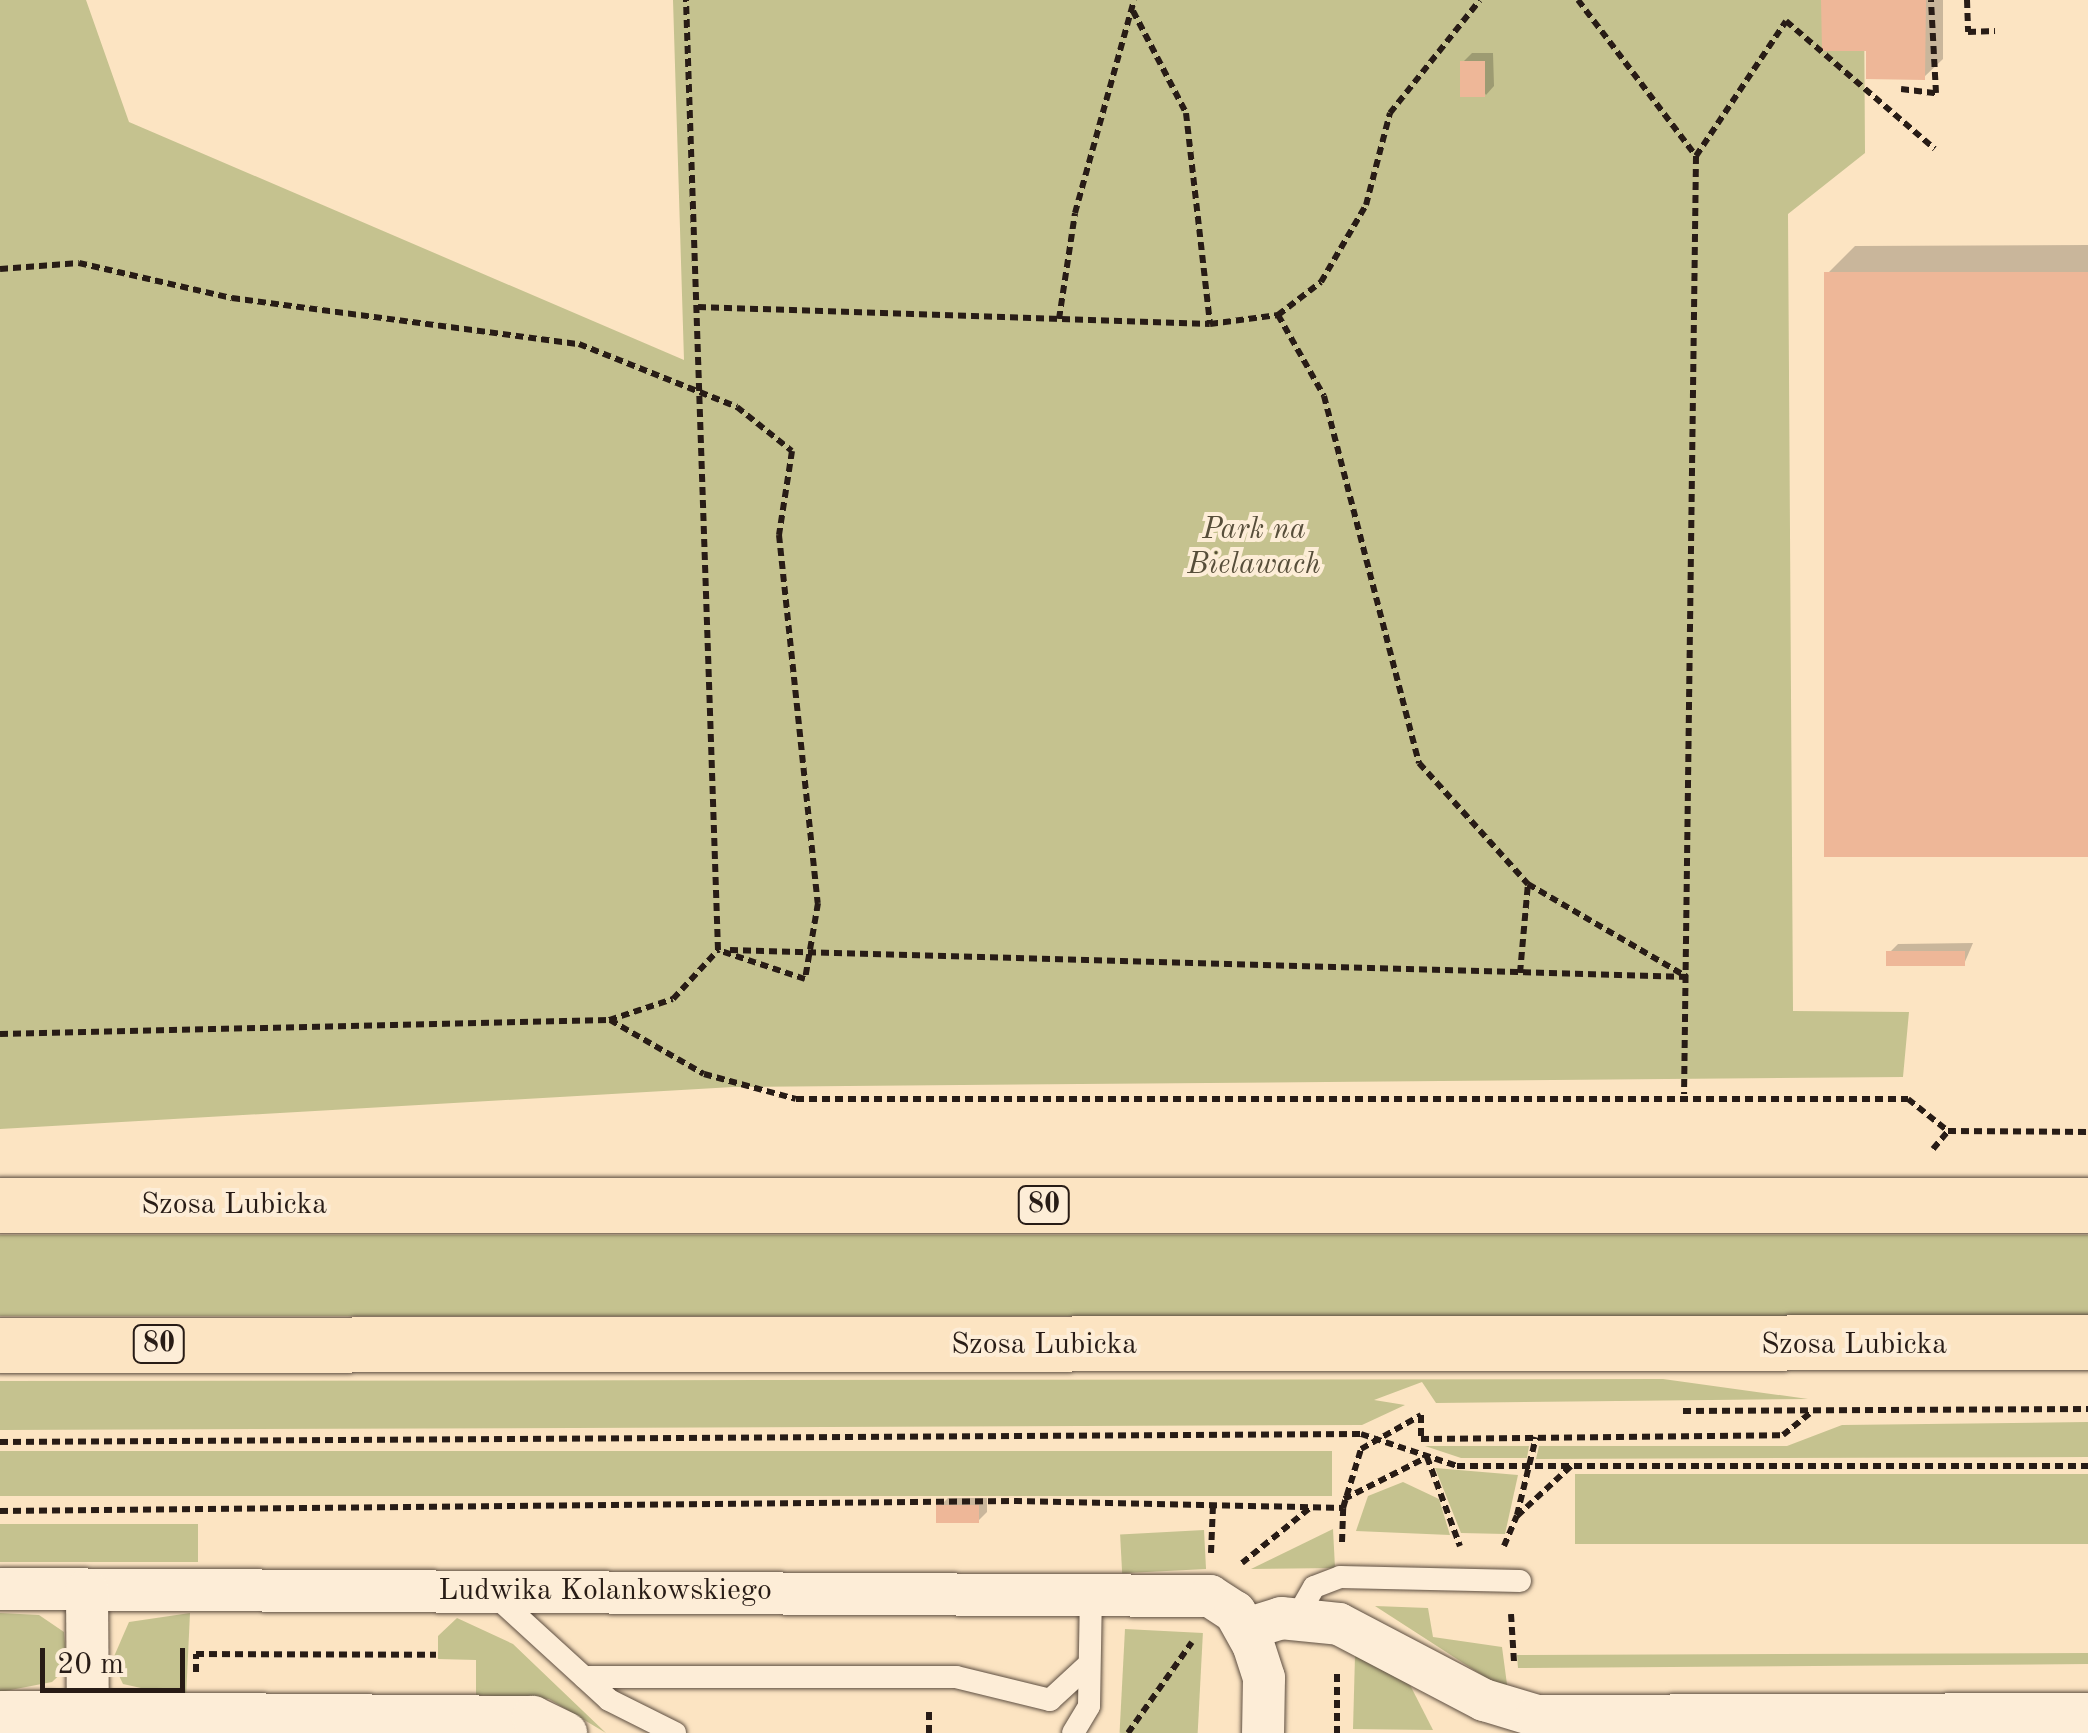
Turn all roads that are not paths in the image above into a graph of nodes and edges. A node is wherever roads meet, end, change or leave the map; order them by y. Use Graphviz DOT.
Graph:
graph roads {
  1 [pos="0,1205"];
  2 [pos="2088,1206"];
  3 [pos="2088,1342"];
  4 [pos="0,1345"];
  5 [pos="1515,1580"];
  6 [pos="0,1589"];
  7 [pos="88,1590"];
  8 [pos="488,1591"];
  9 [pos="1091,1593"];
  10 [pos="1295,1620"];
  11 [pos="1246,1629"];
  12 [pos="1090,1664"];
  13 [pos="584,1677"];
  14 [pos="0,1712"];
  15 [pos="2088,1714"];
  16 [pos="88,1723"];
  17 [pos="566,1733"];
  18 [pos="676,1733"];
  19 [pos="1073,1733"];
  20 [pos="1263,1733"];
  1 -- 2 [label="main road, Szosa Lubicka / 80"];
  3 -- 4 [label="main road, Szosa Lubicka / 80"];
  5 -- 10 [label="lane"];
  6 -- 7 [label="street, Ludwika Kolankowskiego"];
  7 -- 8 [label="street, Ludwika Kolankowskiego"];
  7 -- 16 [label="street"];
  8 -- 9 [label="street, Ludwika Kolankowskiego"];
  8 -- 13 [label="lane"];
  9 -- 11 [label="street, Ludwika Kolankowskiego"];
  9 -- 12 [label="lane"];
  10 -- 11 [label="street"];
  10 -- 15 [label="street"];
  11 -- 20 [label="street"];
  12 -- 13 [label="lane"];
  12 -- 19 [label="lane"];
  13 -- 18 [label="lane"];
  14 -- 16 [label="street"];
  16 -- 17 [label="street"];
}
